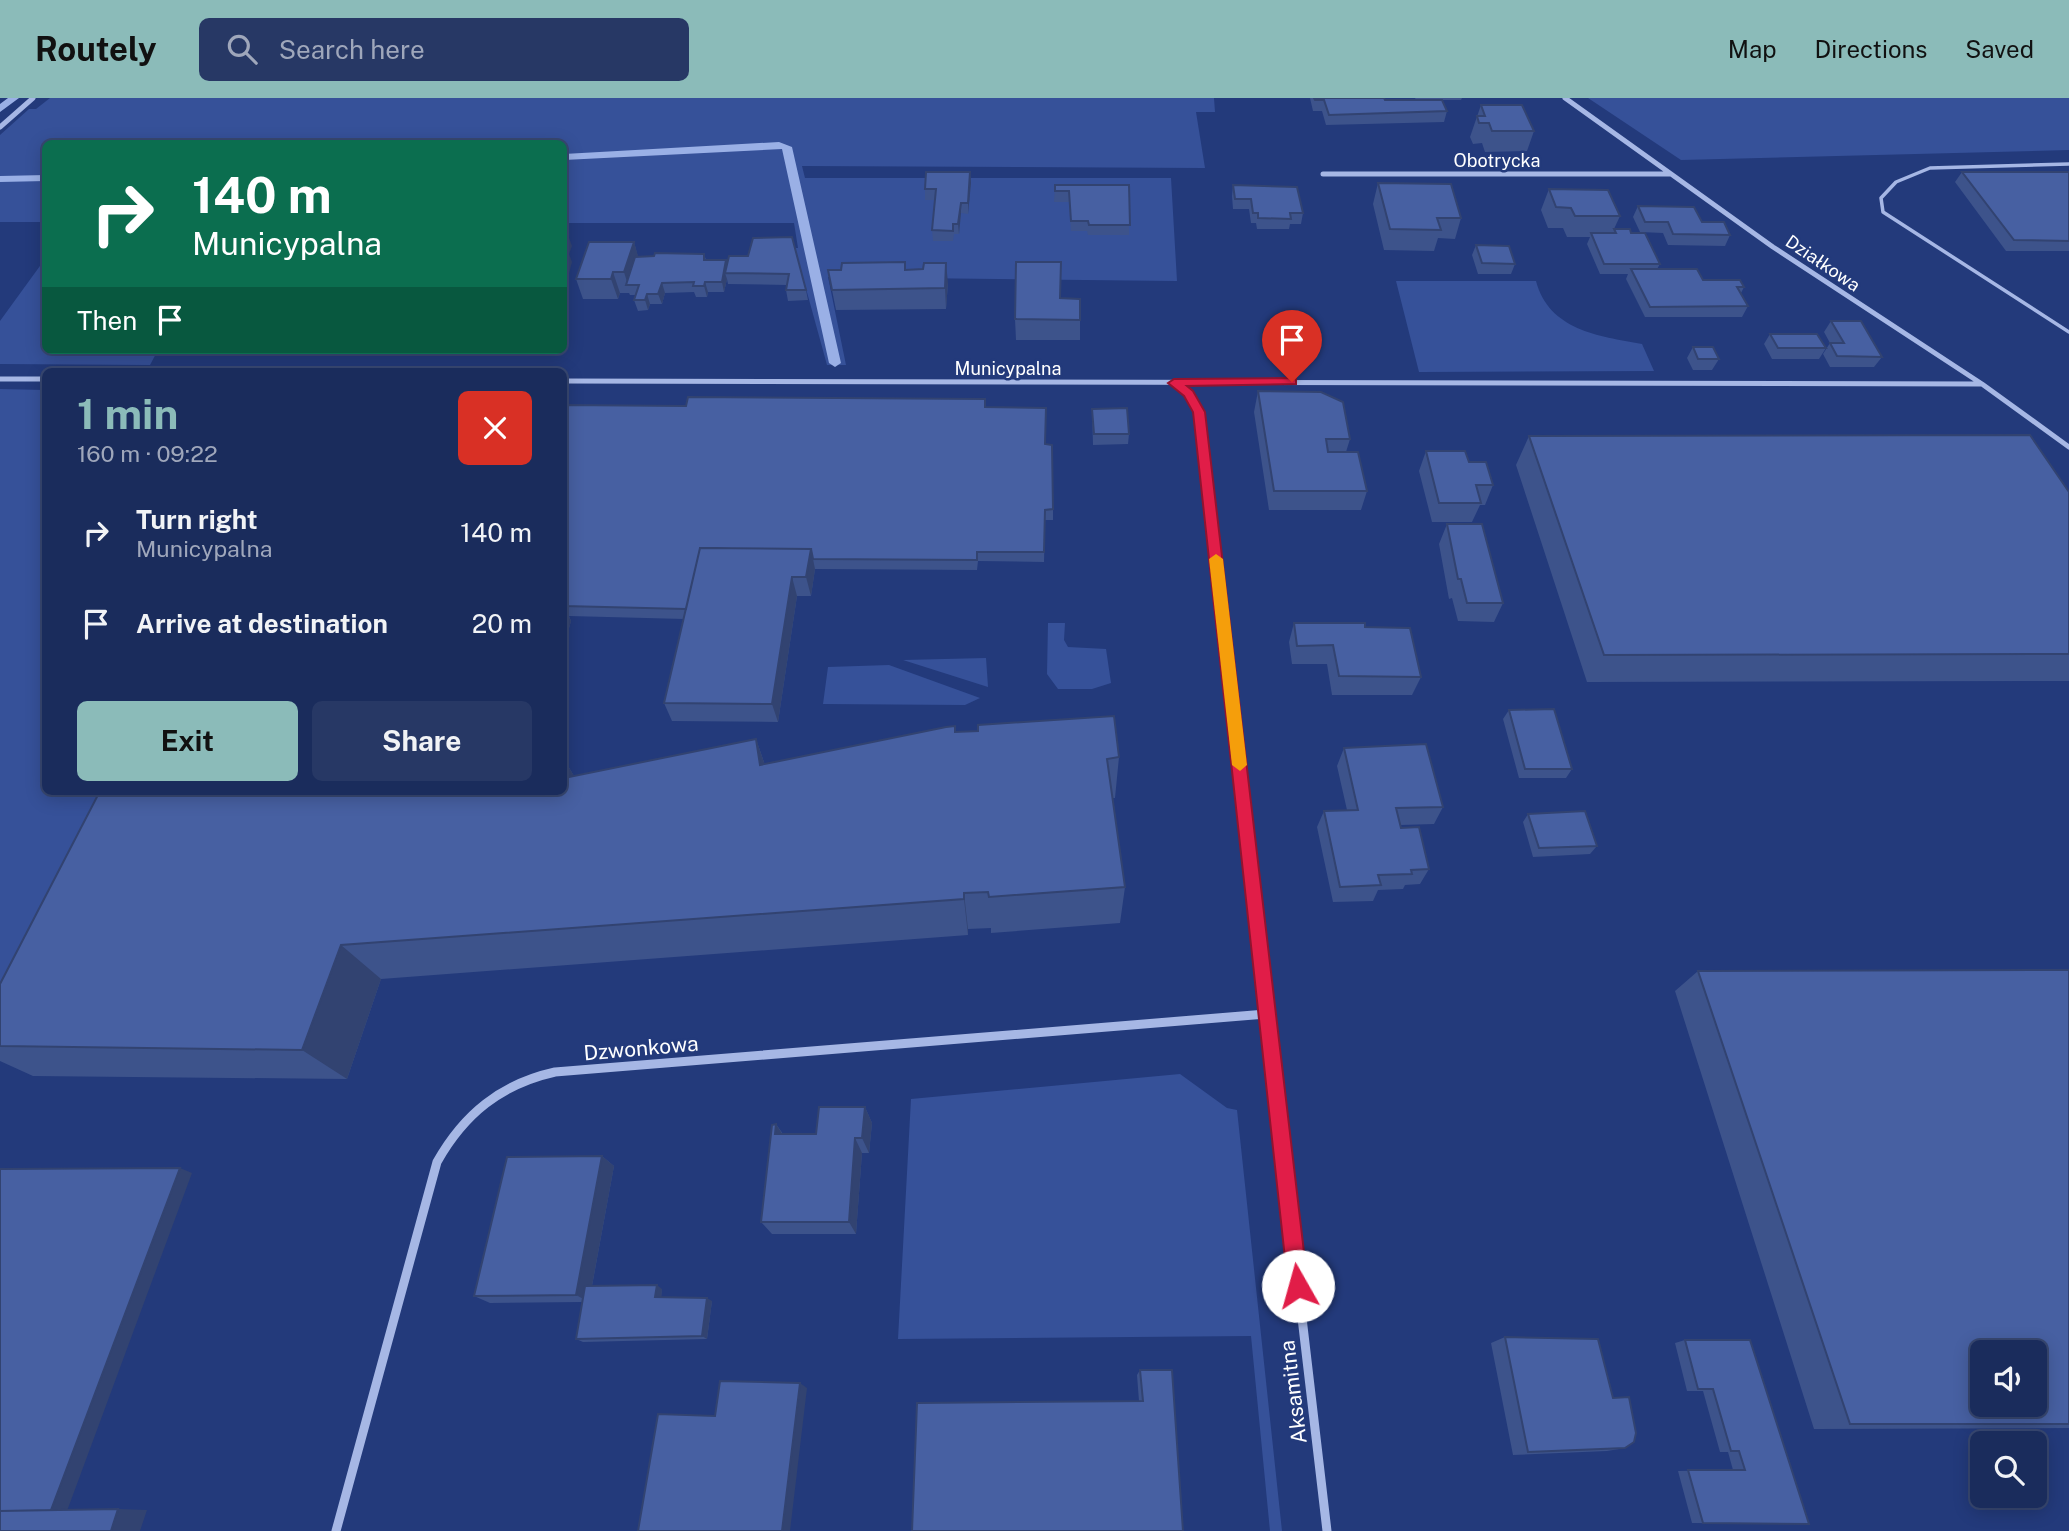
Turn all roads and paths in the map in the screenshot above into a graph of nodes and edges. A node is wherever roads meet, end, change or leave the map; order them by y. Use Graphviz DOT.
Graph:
graph roads {
  1 [pos="33,98"];
  2 [pos="1565,98"];
  3 [pos="0,127"];
  4 [pos="2069,164"];
  5 [pos="1323,174"];
  6 [pos="1671,174"];
  7 [pos="2069,332"];
  8 [pos="0,379"];
  9 [pos="42,379"];
  10 [pos="567,380"];
  11 [pos="1174,383"];
  12 [pos="1982,384"];
  13 [pos="2069,447"];
  14 [pos="1266,1014"];
  15 [pos="336,1531"];
  16 [pos="1327,1531"];
  1 -- 3 [label="street"];
  2 -- 6 [label="street, Działkowa"];
  4 -- 7 [label="lane"];
  5 -- 6 [label="street, Obotrycka"];
  6 -- 12 [label="street, Działkowa"];
  8 -- 9 [label="street"];
  10 -- 11 [label="street, Municypalna"];
  11 -- 12 [label="street, Municypalna"];
  11 -- 14 [label="street, Aksamitna"];
  12 -- 13 [label="street, Działkowa"];
  14 -- 15 [label="street, Dzwonkowa"];
  14 -- 16 [label="street, Aksamitna"];
}
